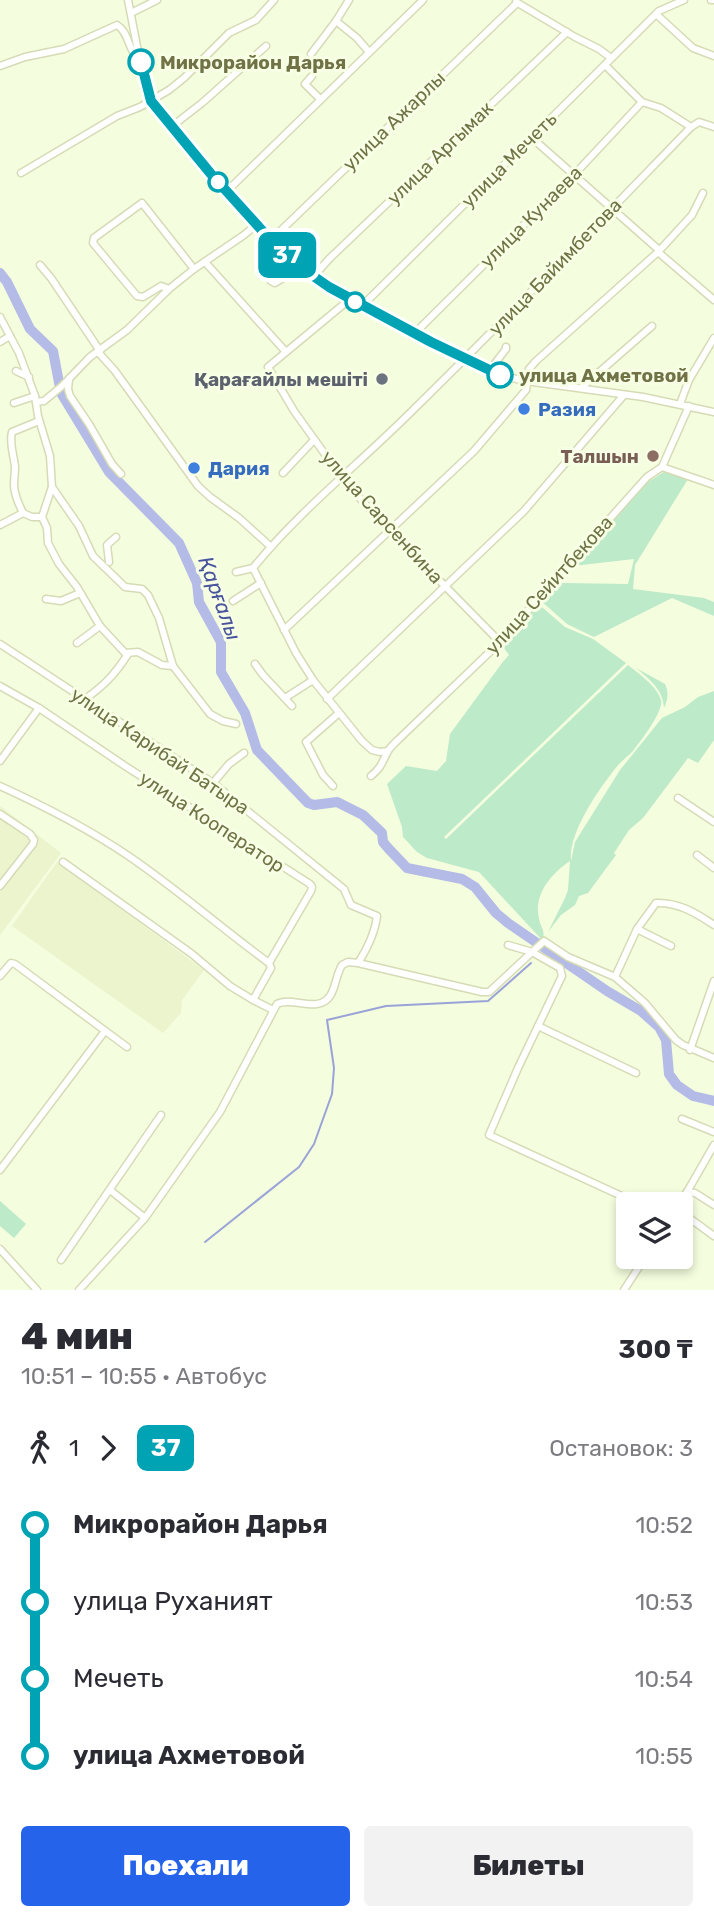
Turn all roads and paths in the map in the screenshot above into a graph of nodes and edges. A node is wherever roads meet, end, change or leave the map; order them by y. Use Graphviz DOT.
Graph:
graph roads {
  1 [pos="128,0"];
  2 [pos="157,0"];
  3 [pos="274,0"];
  4 [pos="349,0"];
  5 [pos="423,0"];
  6 [pos="669,0"];
  7 [pos="684,0"];
  8 [pos="516,1"];
  9 [pos="657,12"];
  10 [pos="131,13"];
  11 [pos="336,20"];
  12 [pos="567,32"];
  13 [pos="266,46"];
  14 [pos="369,52"];
  15 [pos="311,54"];
  16 [pos="714,56"];
  17 [pos="611,58"];
  18 [pos="140,59"];
  19 [pos="605,65"];
  20 [pos="0,66"];
  21 [pos="312,76"];
  22 [pos="320,99"];
  23 [pos="151,101"];
  24 [pos="645,102"];
  25 [pos="171,127"];
  26 [pos="691,127"];
  27 [pos="714,127"];
  28 [pos="532,138"];
  29 [pos="21,173"];
  30 [pos="573,176"];
  31 [pos="226,192"];
  32 [pos="703,193"];
  33 [pos="611,209"];
  34 [pos="256,225"];
  35 [pos="271,240"];
  36 [pos="659,251"];
  37 [pos="205,262"];
  38 [pos="40,265"];
  39 [pos="302,268"];
  40 [pos="194,269"];
  41 [pos="314,276"];
  42 [pos="271,281"];
  43 [pos="169,289"];
  44 [pos="350,299"];
  45 [pos="714,300"];
  46 [pos="362,306"];
  47 [pos="0,317"];
  48 [pos="652,326"];
  49 [pos="414,334"];
  50 [pos="10,335"];
  51 [pos="714,338"];
  52 [pos="0,342"];
  53 [pos="506,347"];
  54 [pos="99,351"];
  55 [pos="286,352"];
  56 [pos="464,360"];
  57 [pos="16,371"];
  58 [pos="489,371"];
  59 [pos="29,377"];
  60 [pos="69,377"];
  61 [pos="526,381"];
  62 [pos="581,388"];
  63 [pos="624,395"];
  64 [pos="36,399"];
  65 [pos="14,404"];
  66 [pos="680,404"];
  67 [pos="690,406"];
  68 [pos="714,412"];
  69 [pos="39,421"];
  70 [pos="314,440"];
  71 [pos="662,467"];
  72 [pos="283,473"];
  73 [pos="121,474"];
  74 [pos="342,478"];
  75 [pos="714,485"];
  76 [pos="52,487"];
  77 [pos="23,513"];
  78 [pos="41,517"];
  79 [pos="0,525"];
  80 [pos="391,530"];
  81 [pos="116,537"];
  82 [pos="268,549"];
  83 [pos="108,562"];
  84 [pos="253,568"];
  85 [pos="236,572"];
  86 [pos="261,583"];
  87 [pos="444,586"];
  88 [pos="80,593"];
  89 [pos="46,599"];
  90 [pos="233,601"];
  91 [pos="100,626"];
  92 [pos="284,630"];
  93 [pos="499,641"];
  94 [pos="77,643"];
  95 [pos="0,644"];
  96 [pos="128,654"];
  97 [pos="255,664"];
  98 [pos="173,666"];
  99 [pos="313,680"];
  100 [pos="0,686"];
  101 [pos="285,698"];
  102 [pos="85,699"];
  103 [pos="327,699"];
  104 [pos="292,706"];
  105 [pos="39,708"];
  106 [pos="339,713"];
  107 [pos="236,724"];
  108 [pos="388,751"];
  109 [pos="244,752"];
  110 [pos="0,761"];
  111 [pos="371,776"];
  112 [pos="213,783"];
  113 [pos="0,786"];
  114 [pos="332,786"];
  115 [pos="678,798"];
  116 [pos="0,814"];
  117 [pos="714,822"];
  118 [pos="697,856"];
  119 [pos="63,862"];
  120 [pos="714,868"];
  121 [pos="0,886"];
  122 [pos="714,925"];
  123 [pos="637,929"];
  124 [pos="508,945"];
  125 [pos="671,946"];
  126 [pos="537,947"];
  127 [pos="269,963"];
  128 [pos="358,963"];
  129 [pos="0,976"];
  130 [pos="615,977"];
  131 [pos="714,981"];
  132 [pos="713,990"];
  133 [pos="253,1000"];
  134 [pos="273,1010"];
  135 [pos="538,1026"];
  136 [pos="105,1031"];
  137 [pos="127,1047"];
  138 [pos="690,1049"];
  139 [pos="714,1058"];
  140 [pos="636,1073"];
  141 [pos="161,1115"];
  142 [pos="682,1119"];
  143 [pos="714,1132"];
  144 [pos="714,1145"];
  145 [pos="0,1170"];
  146 [pos="110,1190"];
  147 [pos="687,1192"];
  148 [pos="616,1193"];
  149 [pos="693,1193"];
  150 [pos="714,1205"];
  151 [pos="145,1217"];
  152 [pos="693,1221"];
  153 [pos="714,1236"];
  154 [pos="0,1249"];
  155 [pos="61,1260"];
  156 [pos="638,1269"];
  157 [pos="37,1290"];
  158 [pos="79,1290"];
  159 [pos="624,1290"];
  1 -- 10 [label="street"];
  2 -- 10 [label="street"];
  3 -- 23 [label="street"];
  4 -- 11 [label="street"];
  5 -- 14 [label="street"];
  6 -- 9 [label="street, улица Мечеть"];
  7 -- 9 [label="street"];
  8 -- 12 [label="street"];
  8 -- 35 [label="street, улица Ажарлы"];
  9 -- 16 [label="street"];
  9 -- 17 [label="street, улица Мечеть"];
  10 -- 18 [label="street"];
  11 -- 14 [label="street"];
  11 -- 15 [label="street"];
  12 -- 17 [label="street"];
  12 -- 41 [label="street, улица Аргымак"];
  13 -- 25 [label="street"];
  14 -- 22 [label="street"];
  17 -- 19 [label="street, улица Мечеть"];
  18 -- 20 [label="street"];
  18 -- 23 [label="street"];
  19 -- 24 [label="street"];
  19 -- 28 [label="street, улица Мечеть"];
  21 -- 22 [label="street"];
  22 -- 31 [label="street"];
  23 -- 25 [label="street"];
  23 -- 29 [label="street"];
  24 -- 26 [label="street"];
  24 -- 30 [label="street, улица Кунаева"];
  25 -- 31 [label="street"];
  26 -- 27 [label="street"];
  26 -- 33 [label="street, улица Байимбетова"];
  28 -- 30 [label="street"];
  28 -- 46 [label="street, улица Мечеть"];
  30 -- 33 [label="street"];
  30 -- 49 [label="street, улица Кунаева"];
  31 -- 34 [label="street"];
  32 -- 36 [label="street"];
  33 -- 36 [label="street"];
  33 -- 56 [label="street, улица Байимбетова"];
  34 -- 35 [label="street"];
  34 -- 37 [label="street"];
  35 -- 39 [label="street"];
  36 -- 45 [label="street"];
  36 -- 61 [label="street"];
  37 -- 40 [label="street"];
  37 -- 55 [label="street"];
  38 -- 54 [label="street"];
  39 -- 41 [label="street"];
  39 -- 42 [label="street"];
  40 -- 43 [label="street"];
  40 -- 43 [label="street"];
  41 -- 44 [label="street"];
  43 -- 54 [label="street"];
  44 -- 46 [label="street"];
  44 -- 55 [label="street, улица Сарсенбина"];
  46 -- 49 [label="street"];
  47 -- 50 [label="street"];
  48 -- 62 [label="street"];
  49 -- 56 [label="street"];
  50 -- 52 [label="street"];
  50 -- 59 [label="street"];
  51 -- 66 [label="street"];
  53 -- 58 [label="street"];
  54 -- 60 [label="street"];
  54 -- 82 [label="street"];
  55 -- 70 [label="street, улица Сарсенбина"];
  56 -- 58 [label="street"];
  56 -- 74 [label="street, улица Байимбетова"];
  57 -- 59 [label="street"];
  58 -- 61 [label="street"];
  59 -- 64 [label="street"];
  60 -- 64 [label="street"];
  60 -- 73 [label="street"];
  61 -- 62 [label="street"];
  61 -- 80 [label="street"];
  62 -- 63 [label="street"];
  63 -- 66 [label="street"];
  63 -- 87 [label="street"];
  64 -- 65 [label="street"];
  64 -- 69 [label="street"];
  66 -- 67 [label="street"];
  67 -- 68 [label="street"];
  67 -- 71 [label="street, улица Сейитбекова"];
  69 -- 76 [label="street"];
  69 -- 77 [label="street"];
  70 -- 72 [label="street"];
  70 -- 74 [label="street, улица Сарсенбина"];
  71 -- 75 [label="street"];
  71 -- 93 [label="street, улица Сейитбекова"];
  74 -- 80 [label="street, улица Сарсенбина"];
  74 -- 82 [label="street, улица Байимбетова"];
  76 -- 78 [label="street"];
  76 -- 83 [label="street"];
  77 -- 78 [label="street"];
  77 -- 79 [label="street"];
  78 -- 88 [label="street"];
  80 -- 87 [label="street, улица Сарсенбина"];
  80 -- 92 [label="street"];
  81 -- 83 [label="street"];
  82 -- 84 [label="street, улица Байимбетова"];
  83 -- 98 [label="street"];
  84 -- 85 [label="street"];
  84 -- 86 [label="street"];
  86 -- 90 [label="street"];
  86 -- 92 [label="street"];
  87 -- 93 [label="street, улица Сарсенбина"];
  87 -- 103 [label="street"];
  88 -- 89 [label="street"];
  88 -- 91 [label="street"];
  91 -- 94 [label="street"];
  91 -- 96 [label="street"];
  92 -- 99 [label="street"];
  93 -- 108 [label="street, улица Сейитбекова"];
  95 -- 102 [label="street, улица Карибай Батыра"];
  96 -- 98 [label="street"];
  96 -- 102 [label="street"];
  97 -- 101 [label="street"];
  98 -- 107 [label="street"];
  99 -- 101 [label="street"];
  99 -- 103 [label="street"];
  100 -- 105 [label="street, улица Кооператор"];
  101 -- 104 [label="street"];
  102 -- 112 [label="street, улица Карибай Батыра"];
  103 -- 106 [label="street"];
  105 -- 110 [label="street"];
  105 -- 127 [label="street, улица Кооператор"];
  106 -- 108 [label="street"];
  106 -- 114 [label="street"];
  108 -- 111 [label="street, улица Сейитбекова"];
  109 -- 112 [label="street"];
  112 -- 128 [label="street, улица Карибай Батыра"];
  113 -- 127 [label="street"];
  115 -- 117 [label="street"];
  116 -- 121 [label="street"];
  118 -- 120 [label="street"];
  119 -- 133 [label="street"];
  122 -- 123 [label="street"];
  123 -- 125 [label="street"];
  123 -- 130 [label="street"];
  124 -- 126 [label="street"];
  126 -- 128 [label="street"];
  126 -- 130 [label="street"];
  126 -- 135 [label="street"];
  127 -- 133 [label="street, улица Кооператор"];
  128 -- 134 [label="street"];
  129 -- 136 [label="street"];
  130 -- 138 [label="street"];
  131 -- 132 [label="street"];
  132 -- 138 [label="street"];
  133 -- 134 [label="street"];
  134 -- 151 [label="street"];
  135 -- 140 [label="street"];
  135 -- 148 [label="street"];
  136 -- 137 [label="street"];
  136 -- 145 [label="street"];
  138 -- 139 [label="street"];
  141 -- 146 [label="street"];
  142 -- 143 [label="street"];
  144 -- 147 [label="street"];
  146 -- 151 [label="street"];
  146 -- 155 [label="street"];
  149 -- 150 [label="street"];
  151 -- 158 [label="street"];
  152 -- 153 [label="street"];
  154 -- 157 [label="street"];
  156 -- 159 [label="street"];
}
